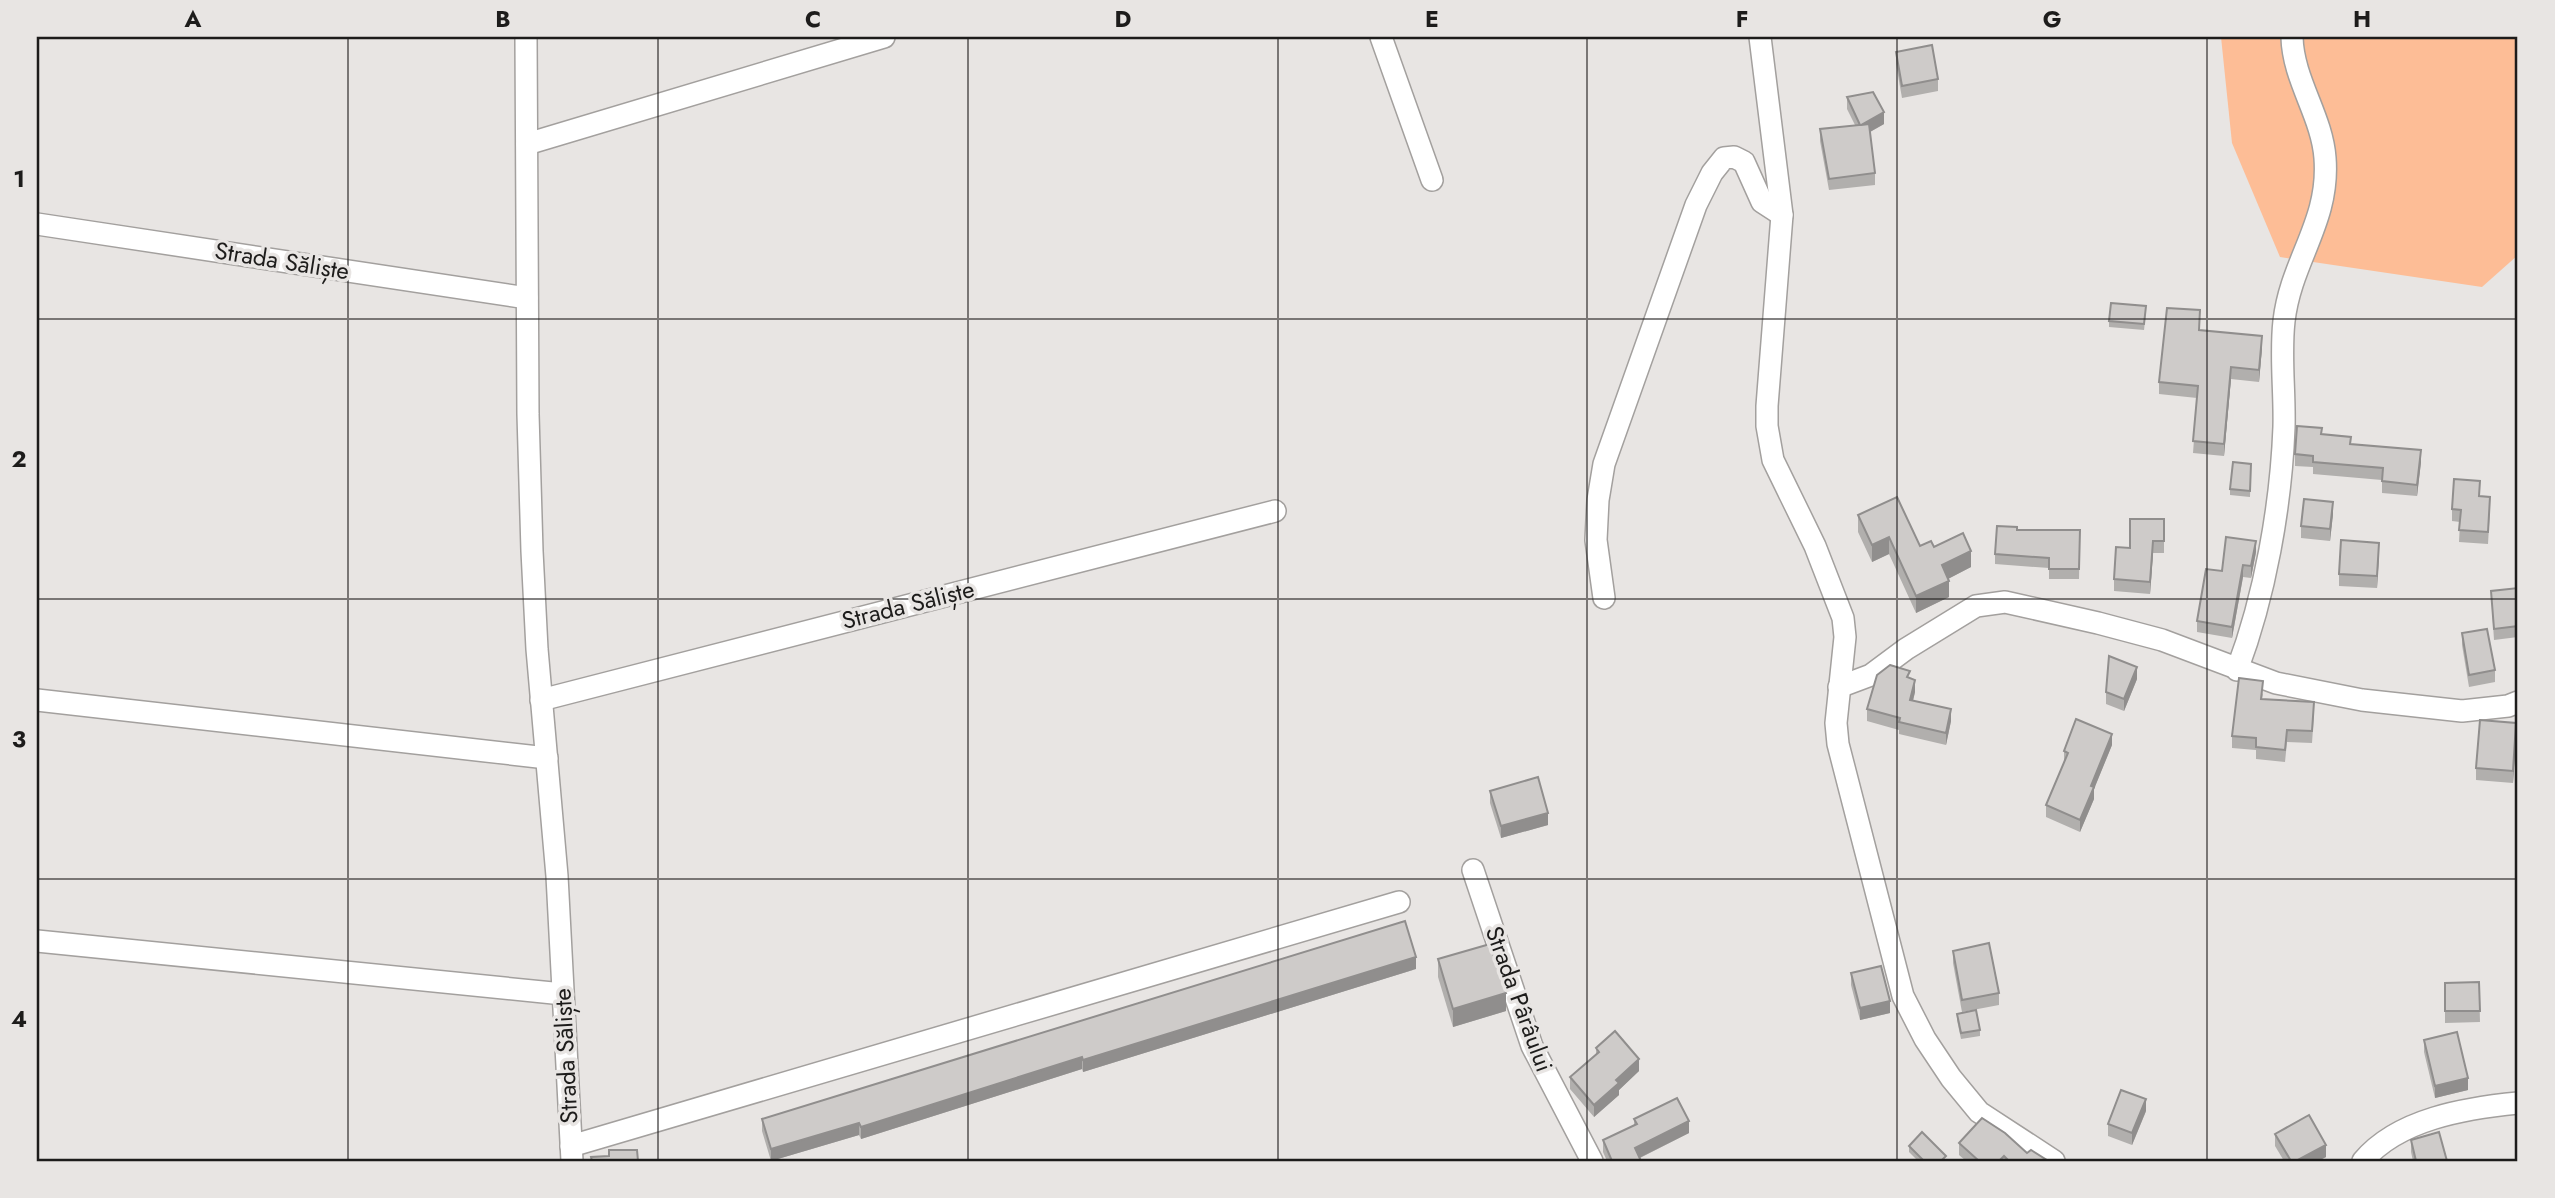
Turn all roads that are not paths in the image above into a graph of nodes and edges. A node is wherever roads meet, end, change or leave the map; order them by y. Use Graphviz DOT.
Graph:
graph roads {
  1 [pos="526,37"];
  2 [pos="884,37"];
  3 [pos="1381,37"];
  4 [pos="1760,37"];
  5 [pos="2292,37"];
  6 [pos="527,144"];
  7 [pos="1432,180"];
  8 [pos="1782,215"];
  9 [pos="37,225"];
  10 [pos="527,298"];
  11 [pos="1275,511"];
  12 [pos="1604,598"];
  13 [pos="2237,670"];
  14 [pos="1839,687"];
  15 [pos="37,700"];
  16 [pos="541,700"];
  17 [pos="2518,702"];
  18 [pos="547,758"];
  19 [pos="1473,870"];
  20 [pos="1399,902"];
  21 [pos="37,941"];
  22 [pos="563,994"];
  23 [pos="2518,1103"];
  24 [pos="572,1154"];
  25 [pos="1592,1161"];
  26 [pos="2053,1161"];
  27 [pos="2363,1161"];
  1 -- 6 [label="street, Strada Săliște"];
  2 -- 6 [label="street"];
  3 -- 7 [label="street"];
  4 -- 8 [label="street"];
  5 -- 13 [label="street"];
  6 -- 10 [label="street, Strada Săliște"];
  8 -- 12 [label="street"];
  8 -- 14 [label="street"];
  9 -- 10 [label="street, Strada Săliște"];
  10 -- 16 [label="street, Strada Săliște"];
  11 -- 16 [label="street, Strada Săliște"];
  13 -- 14 [label="street"];
  13 -- 17 [label="street"];
  14 -- 26 [label="street"];
  15 -- 18 [label="street"];
  16 -- 18 [label="street, Strada Săliște"];
  18 -- 22 [label="street, Strada Săliște"];
  19 -- 25 [label="street, Strada Pârâului"];
  20 -- 24 [label="street"];
  21 -- 22 [label="street"];
  22 -- 24 [label="street, Strada Săliște"];
  23 -- 27 [label="street"];
}
